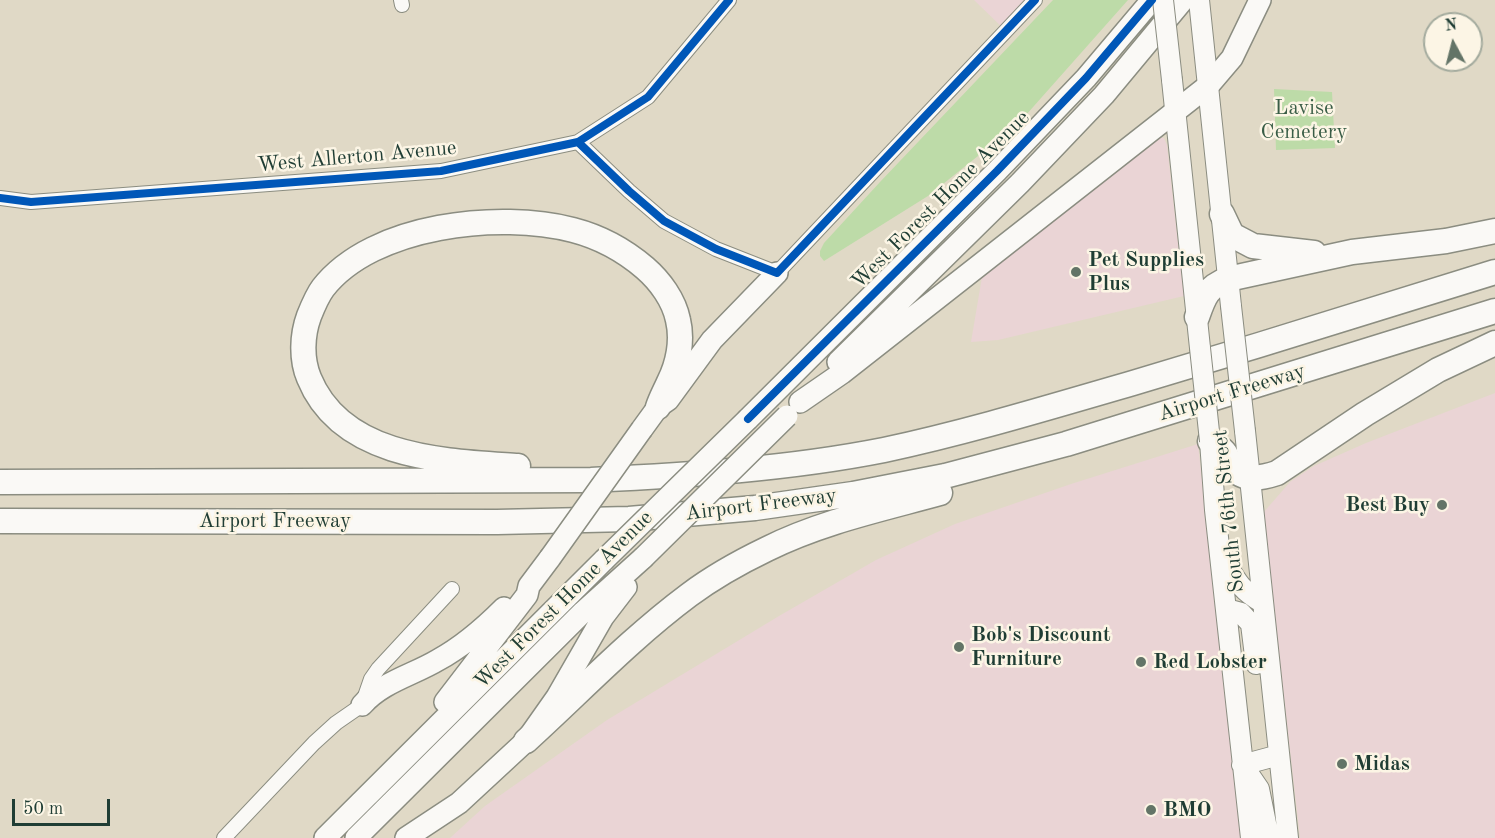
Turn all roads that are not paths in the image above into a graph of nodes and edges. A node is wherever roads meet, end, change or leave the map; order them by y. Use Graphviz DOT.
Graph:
graph roads {
  1 [pos="729,0"];
  2 [pos="1035,0"];
  3 [pos="1152,0"];
  4 [pos="1163,0"];
  5 [pos="1183,0"];
  6 [pos="1199,0"];
  7 [pos="1260,0"];
  8 [pos="1209,85"];
  9 [pos="1175,111"];
  10 [pos="578,142"];
  11 [pos="0,198"];
  12 [pos="1222,214"];
  13 [pos="1495,231"];
  14 [pos="1352,252"];
  15 [pos="1495,272"];
  16 [pos="777,273"];
  17 [pos="1228,279"];
  18 [pos="1495,311"];
  19 [pos="1197,317"];
  20 [pos="1495,343"];
  21 [pos="658,407"];
  22 [pos="793,409"];
  23 [pos="1210,441"];
  24 [pos="1066,444"];
  25 [pos="1251,478"];
  26 [pos="591,480"];
  27 [pos="0,482"];
  28 [pos="0,521"];
  29 [pos="1220,553"];
  30 [pos="643,558"];
  31 [pos="529,586"];
  32 [pos="452,589"];
  33 [pos="1263,603"];
  34 [pos="1226,609"];
  35 [pos="1273,702"];
  36 [pos="362,705"];
  37 [pos="428,734"];
  38 [pos="526,741"];
  39 [pos="1279,755"];
  40 [pos="1242,765"];
  41 [pos="459,803"];
  42 [pos="224,838"];
  43 [pos="325,838"];
  44 [pos="356,838"];
  45 [pos="406,838"];
  46 [pos="426,838"];
  47 [pos="1251,838"];
  48 [pos="1269,838"];
  49 [pos="1288,838"];
  1 -- 10 [label="street, West Allerton Avenue"];
  2 -- 16 [label="street"];
  3 -- 37 [label="main road, West Forest Home Avenue, bridge"];
  4 -- 9 [label="main road, South 76th Street, bridge"];
  5 -- 22 [label="main road, West Forest Home Avenue"];
  6 -- 8 [label="main road, South 76th Street"];
  7 -- 8 [label="main road"];
  8 -- 9 [label="main road"];
  8 -- 12 [label="main road, South 76th Street"];
  9 -- 19 [label="main road, South 76th Street"];
  9 -- 22 [label="main road"];
  10 -- 11 [label="street, West Allerton Avenue"];
  10 -- 16 [label="street"];
  12 -- 14 [label="highway"];
  12 -- 17 [label="main road, South 76th Street"];
  13 -- 14 [label="highway"];
  14 -- 17 [label="highway"];
  15 -- 26 [label="highway, Airport Freeway"];
  16 -- 21 [label="main road"];
  17 -- 19 [label="highway"];
  17 -- 25 [label="main road, South 76th Street, bridge"];
  18 -- 24 [label="highway, Airport Freeway"];
  19 -- 23 [label="main road, South 76th Street, bridge"];
  20 -- 25 [label="highway"];
  21 -- 26 [label="highway"];
  21 -- 31 [label="main road, bridge"];
  22 -- 30 [label="main road, West Forest Home Avenue, bridge"];
  23 -- 25 [label="highway"];
  23 -- 29 [label="main road, South 76th Street"];
  24 -- 28 [label="highway, Airport Freeway"];
  24 -- 38 [label="highway"];
  25 -- 33 [label="main road, South 76th Street"];
  26 -- 27 [label="highway, Airport Freeway"];
  29 -- 33 [label="main road"];
  29 -- 34 [label="main road, South 76th Street"];
  30 -- 38 [label="main road"];
  30 -- 44 [label="main road, West Forest Home Avenue"];
  31 -- 36 [label="main road"];
  31 -- 37 [label="main road"];
  32 -- 36 [label="street"];
  33 -- 35 [label="main road, South 76th Street"];
  34 -- 35 [label="main road"];
  34 -- 40 [label="main road, South 76th Street"];
  35 -- 39 [label="main road, South 76th Street"];
  36 -- 42 [label="street"];
  37 -- 43 [label="main road, West Forest Home Avenue"];
  38 -- 41 [label="main road"];
  39 -- 40 [label="main road"];
  39 -- 49 [label="main road, South 76th Street"];
  40 -- 47 [label="main road, South 76th Street"];
  40 -- 48 [label="main road"];
  41 -- 45 [label="main road"];
  41 -- 46 [label="main road"];
}
